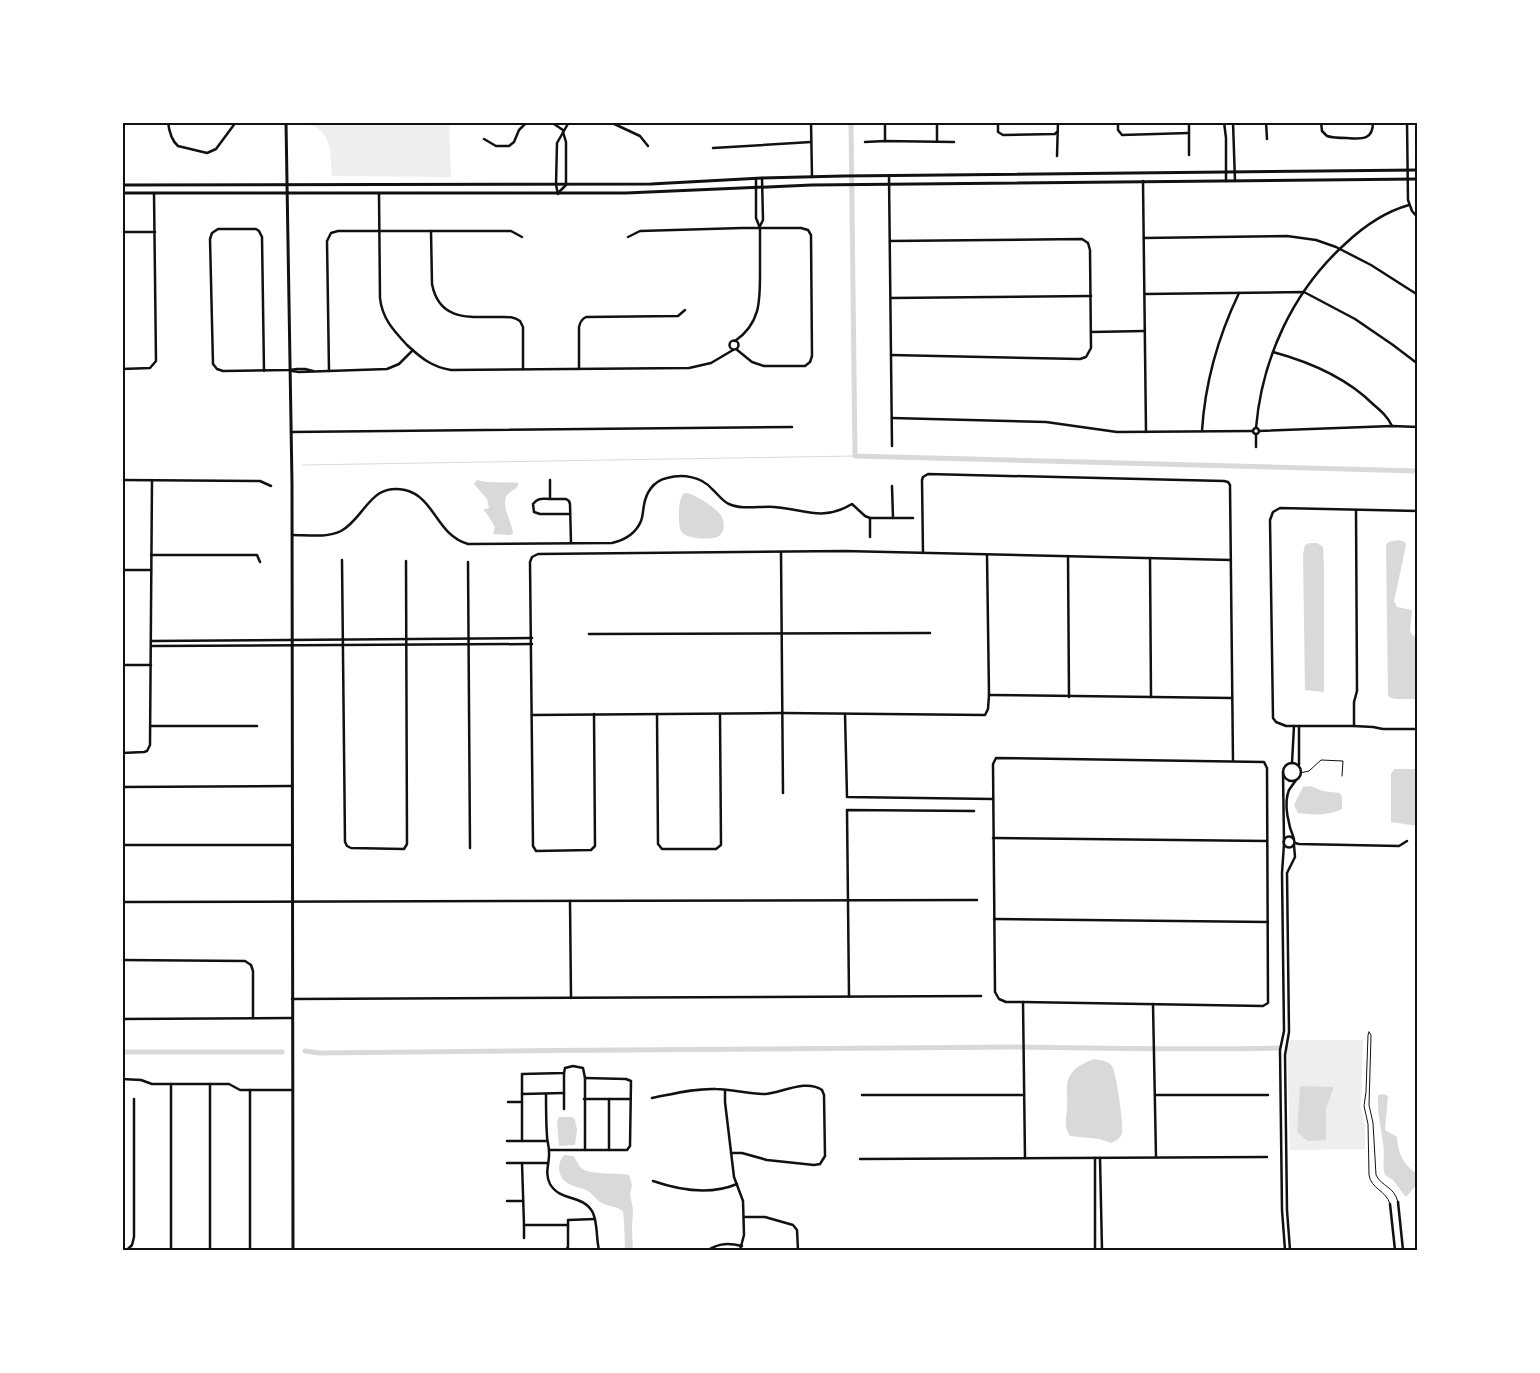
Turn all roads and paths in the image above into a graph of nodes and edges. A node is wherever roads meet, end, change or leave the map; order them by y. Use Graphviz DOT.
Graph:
graph roads {
  1 [pos="168,122"];
  2 [pos="236,122"];
  3 [pos="286,122"];
  4 [pos="527,122"];
  5 [pos="551,122"];
  6 [pos="568,122"];
  7 [pos="610,122"];
  8 [pos="811,122"];
  9 [pos="885,122"];
  10 [pos="937,122"];
  11 [pos="998,122"];
  12 [pos="1058,122"];
  13 [pos="1118,122"];
  14 [pos="1189,122"];
  15 [pos="1224,122"];
  16 [pos="1233,122"];
  17 [pos="1266,122"];
  18 [pos="1321,122"];
  19 [pos="1373,122"];
  20 [pos="1407,122"];
  21 [pos="563,130"];
  22 [pos="1057,132"];
  23 [pos="1189,133"];
  24 [pos="484,139"];
  25 [pos="1266,139"];
  26 [pos="885,141"];
  27 [pos="937,141"];
  28 [pos="812,142"];
  29 [pos="865,142"];
  30 [pos="954,142"];
  31 [pos="648,146"];
  32 [pos="713,148"];
  33 [pos="1189,155"];
  34 [pos="1057,156"];
  35 [pos="1408,170"];
  36 [pos="1418,170"];
  37 [pos="1226,172"];
  38 [pos="1234,172"];
  39 [pos="889,176"];
  40 [pos="812,177"];
  41 [pos="756,178"];
  42 [pos="762,178"];
  43 [pos="1408,179"];
  44 [pos="1418,179"];
  45 [pos="1143,181"];
  46 [pos="1226,181"];
  47 [pos="1234,181"];
  48 [pos="122,185"];
  49 [pos="288,185"];
  50 [pos="556,185"];
  51 [pos="566,185"];
  52 [pos="889,185"];
  53 [pos="762,187"];
  54 [pos="756,188"];
  55 [pos="122,193"];
  56 [pos="154,193"];
  57 [pos="288,194"];
  58 [pos="379,194"];
  59 [pos="558,194"];
  60 [pos="1409,205"];
  61 [pos="1418,218"];
  62 [pos="760,228"];
  63 [pos="379,231"];
  64 [pos="432,231"];
  65 [pos="122,232"];
  66 [pos="155,232"];
  67 [pos="522,236"];
  68 [pos="628,237"];
  69 [pos="1144,238"];
  70 [pos="890,241"];
  71 [pos="1340,249"];
  72 [pos="1304,292"];
  73 [pos="1239,293"];
  74 [pos="1144,294"];
  75 [pos="1418,295"];
  76 [pos="1091,296"];
  77 [pos="890,298"];
  78 [pos="685,310"];
  79 [pos="1145,331"];
  80 [pos="1091,332"];
  81 [pos="729,345"];
  82 [pos="736,346"];
  83 [pos="413,350"];
  84 [pos="1272,352"];
  85 [pos="723,354"];
  86 [pos="891,355"];
  87 [pos="1418,364"];
  88 [pos="122,369"];
  89 [pos="523,369"];
  90 [pos="579,369"];
  91 [pos="290,370"];
  92 [pos="264,371"];
  93 [pos="329,371"];
  94 [pos="892,418"];
  95 [pos="1392,426"];
  96 [pos="792,427"];
  97 [pos="1418,427"];
  98 [pos="1256,428"];
  99 [pos="1202,431"];
  100 [pos="1253,431"];
  101 [pos="291,432"];
  102 [pos="1146,432"];
  103 [pos="1257,432"];
  104 [pos="892,446"];
  105 [pos="1256,447"];
  106 [pos="122,480"];
  107 [pos="152,480"];
  108 [pos="550,480"];
  109 [pos="271,486"];
  110 [pos="892,486"];
  111 [pos="550,499"];
  112 [pos="1356,510"];
  113 [pos="1418,511"];
  114 [pos="570,514"];
  115 [pos="870,518"];
  116 [pos="892,518"];
  117 [pos="914,518"];
  118 [pos="292,535"];
  119 [pos="870,537"];
  120 [pos="571,543"];
  121 [pos="781,552"];
  122 [pos="923,553"];
  123 [pos="987,554"];
  124 [pos="151,555"];
  125 [pos="1068,556"];
  126 [pos="1150,558"];
  127 [pos="342,560"];
  128 [pos="1231,560"];
  129 [pos="406,561"];
  130 [pos="260,562"];
  131 [pos="468,562"];
  132 [pos="122,570"];
  133 [pos="151,570"];
  134 [pos="782,632"];
  135 [pos="930,633"];
  136 [pos="589,634"];
  137 [pos="469,638"];
  138 [pos="532,638"];
  139 [pos="406,639"];
  140 [pos="292,640"];
  141 [pos="343,640"];
  142 [pos="151,641"];
  143 [pos="469,644"];
  144 [pos="532,644"];
  145 [pos="406,645"];
  146 [pos="151,646"];
  147 [pos="292,646"];
  148 [pos="343,646"];
  149 [pos="122,665"];
  150 [pos="150,665"];
  151 [pos="989,696"];
  152 [pos="1070,697"];
  153 [pos="1151,697"];
  154 [pos="1233,698"];
  155 [pos="720,713"];
  156 [pos="783,713"];
  157 [pos="594,714"];
  158 [pos="657,714"];
  159 [pos="845,714"];
  160 [pos="532,715"];
  161 [pos="151,726"];
  162 [pos="257,726"];
  163 [pos="1294,726"];
  164 [pos="1299,726"];
  165 [pos="1354,726"];
  166 [pos="1418,729"];
  167 [pos="122,753"];
  168 [pos="1233,761"];
  169 [pos="1292,763"];
  170 [pos="1299,767"];
  171 [pos="1283,772"];
  172 [pos="1300,773"];
  173 [pos="1342,776"];
  174 [pos="1296,780"];
  175 [pos="292,786"];
  176 [pos="122,787"];
  177 [pos="783,793"];
  178 [pos="994,798"];
  179 [pos="974,811"];
  180 [pos="993,838"];
  181 [pos="1407,841"];
  182 [pos="1267,842"];
  183 [pos="1295,842"];
  184 [pos="1284,843"];
  185 [pos="292,845"];
  186 [pos="122,846"];
  187 [pos="470,848"];
  188 [pos="848,900"];
  189 [pos="977,900"];
  190 [pos="570,901"];
  191 [pos="122,902"];
  192 [pos="292,902"];
  193 [pos="994,919"];
  194 [pos="1268,922"];
  195 [pos="122,960"];
  196 [pos="849,996"];
  197 [pos="981,996"];
  198 [pos="570,998"];
  199 [pos="292,999"];
  200 [pos="1023,1002"];
  201 [pos="1153,1004"];
  202 [pos="122,1018"];
  203 [pos="253,1018"];
  204 [pos="292,1018"];
  205 [pos="564,1073"];
  206 [pos="585,1078"];
  207 [pos="122,1079"];
  208 [pos="171,1084"];
  209 [pos="210,1084"];
  210 [pos="250,1090"];
  211 [pos="292,1090"];
  212 [pos="726,1090"];
  213 [pos="522,1094"];
  214 [pos="546,1094"];
  215 [pos="564,1094"];
  216 [pos="862,1095"];
  217 [pos="1024,1095"];
  218 [pos="1155,1095"];
  219 [pos="1268,1095"];
  220 [pos="652,1098"];
  221 [pos="134,1099"];
  222 [pos="584,1099"];
  223 [pos="609,1099"];
  224 [pos="630,1099"];
  225 [pos="508,1102"];
  226 [pos="522,1102"];
  227 [pos="564,1109"];
  228 [pos="507,1141"];
  229 [pos="522,1141"];
  230 [pos="547,1141"];
  231 [pos="549,1150"];
  232 [pos="585,1150"];
  233 [pos="609,1150"];
  234 [pos="731,1153"];
  235 [pos="1267,1157"];
  236 [pos="1025,1158"];
  237 [pos="1095,1158"];
  238 [pos="1100,1158"];
  239 [pos="1156,1158"];
  240 [pos="860,1159"];
  241 [pos="507,1163"];
  242 [pos="522,1163"];
  243 [pos="547,1163"];
  244 [pos="652,1181"];
  245 [pos="737,1184"];
  246 [pos="507,1201"];
  247 [pos="523,1201"];
  248 [pos="1398,1202"];
  249 [pos="1390,1204"];
  250 [pos="744,1217"];
  251 [pos="595,1219"];
  252 [pos="524,1225"];
  253 [pos="568,1225"];
  254 [pos="524,1238"];
  255 [pos="742,1246"];
  256 [pos="127,1250"];
  257 [pos="171,1250"];
  258 [pos="210,1250"];
  259 [pos="250,1250"];
  260 [pos="293,1250"];
  261 [pos="566,1250"];
  262 [pos="599,1250"];
  263 [pos="708,1250"];
  264 [pos="740,1250"];
  265 [pos="798,1250"];
  266 [pos="1096,1250"];
  267 [pos="1102,1250"];
  268 [pos="1284,1250"];
  269 [pos="1290,1250"];
  270 [pos="1395,1250"];
  271 [pos="1403,1250"];
  1 -- 2 [label="street"];
  3 -- 49 [label="street"];
  4 -- 24 [label="street"];
  5 -- 21 [label="street"];
  6 -- 21 [label="street"];
  7 -- 31 [label="street"];
  8 -- 28 [label="street"];
  9 -- 26 [label="street"];
  10 -- 27 [label="street"];
  11 -- 22 [label="street"];
  12 -- 22 [label="street"];
  13 -- 23 [label="street"];
  14 -- 23 [label="street"];
  15 -- 37 [label="street"];
  16 -- 38 [label="street"];
  17 -- 25 [label="street"];
  18 -- 19 [label="street"];
  20 -- 35 [label="street"];
  21 -- 50 [label="street"];
  21 -- 51 [label="street"];
  22 -- 34 [label="street"];
  23 -- 33 [label="street"];
  26 -- 27 [label="street"];
  26 -- 29 [label="street"];
  27 -- 30 [label="street"];
  28 -- 32 [label="street"];
  28 -- 40 [label="street"];
  35 -- 36 [label="street"];
  35 -- 38 [label="street"];
  35 -- 43 [label="street"];
  37 -- 38 [label="street"];
  37 -- 39 [label="street"];
  37 -- 46 [label="street"];
  38 -- 47 [label="street"];
  39 -- 40 [label="street"];
  39 -- 52 [label="street"];
  40 -- 42 [label="street"];
  41 -- 42 [label="street"];
  41 -- 51 [label="street"];
  41 -- 54 [label="street"];
  42 -- 53 [label="street"];
  43 -- 44 [label="street"];
  43 -- 47 [label="street"];
  43 -- 60 [label="street"];
  45 -- 46 [label="street"];
  45 -- 52 [label="street"];
  45 -- 69 [label="street"];
  46 -- 47 [label="street"];
  48 -- 49 [label="street"];
  49 -- 50 [label="street"];
  49 -- 57 [label="street"];
  50 -- 51 [label="street"];
  50 -- 59 [label="street"];
  51 -- 59 [label="street"];
  52 -- 53 [label="street"];
  52 -- 70 [label="street"];
  53 -- 54 [label="street"];
  53 -- 62 [label="street"];
  54 -- 59 [label="street"];
  54 -- 62 [label="street"];
  55 -- 56 [label="street"];
  56 -- 57 [label="street"];
  56 -- 66 [label="street"];
  57 -- 58 [label="street"];
  57 -- 91 [label="street"];
  58 -- 59 [label="street"];
  58 -- 63 [label="street"];
  60 -- 61 [label="street"];
  60 -- 71 [label="street"];
  62 -- 68 [label="street"];
  62 -- 82 [label="street"];
  62 -- 82 [label="street"];
  63 -- 64 [label="street"];
  63 -- 83 [label="street"];
  63 -- 93 [label="street"];
  64 -- 67 [label="street"];
  64 -- 89 [label="street"];
  65 -- 66 [label="street"];
  66 -- 88 [label="street"];
  69 -- 71 [label="street"];
  69 -- 74 [label="street"];
  70 -- 76 [label="street"];
  70 -- 77 [label="street"];
  71 -- 72 [label="street"];
  71 -- 75 [label="street"];
  72 -- 73 [label="street"];
  72 -- 84 [label="street"];
  72 -- 87 [label="street"];
  73 -- 74 [label="street"];
  73 -- 99 [label="street"];
  74 -- 79 [label="street"];
  76 -- 77 [label="street"];
  76 -- 80 [label="street"];
  77 -- 86 [label="street"];
  78 -- 90 [label="street"];
  79 -- 80 [label="street"];
  79 -- 102 [label="street"];
  80 -- 86 [label="street"];
  81 -- 82 [label="street"];
  81 -- 82 [label="street"];
  81 -- 85 [label="street"];
  82 -- 85 [label="street"];
  83 -- 89 [label="street"];
  83 -- 93 [label="street"];
  84 -- 95 [label="street"];
  84 -- 98 [label="street"];
  85 -- 90 [label="street"];
  86 -- 94 [label="street"];
  89 -- 90 [label="street"];
  91 -- 92 [label="street"];
  91 -- 93 [label="street"];
  91 -- 101 [label="street"];
  92 -- 92 [label="street"];
  94 -- 102 [label="street"];
  94 -- 104 [label="street"];
  95 -- 97 [label="street"];
  95 -- 103 [label="street"];
  96 -- 101 [label="street"];
  98 -- 100 [label="street"];
  98 -- 103 [label="street"];
  99 -- 100 [label="street"];
  99 -- 102 [label="street"];
  100 -- 103 [label="street"];
  101 -- 118 [label="street"];
  103 -- 105 [label="street"];
  106 -- 107 [label="street"];
  107 -- 109 [label="street"];
  107 -- 124 [label="street"];
  108 -- 111 [label="street"];
  110 -- 116 [label="street"];
  111 -- 114 [label="street"];
  111 -- 114 [label="street"];
  112 -- 113 [label="street"];
  112 -- 163 [label="street"];
  112 -- 165 [label="street"];
  114 -- 120 [label="street"];
  115 -- 116 [label="street"];
  115 -- 119 [label="street"];
  115 -- 120 [label="street"];
  116 -- 117 [label="street"];
  118 -- 120 [label="street"];
  118 -- 140 [label="street"];
  121 -- 122 [label="street"];
  121 -- 134 [label="street"];
  121 -- 138 [label="street"];
  122 -- 123 [label="street"];
  122 -- 128 [label="street"];
  123 -- 125 [label="street"];
  123 -- 151 [label="street"];
  124 -- 130 [label="street"];
  124 -- 133 [label="street"];
  125 -- 126 [label="street"];
  125 -- 152 [label="street"];
  126 -- 128 [label="street"];
  126 -- 153 [label="street"];
  127 -- 141 [label="street"];
  128 -- 154 [label="street"];
  129 -- 139 [label="street"];
  131 -- 137 [label="street"];
  132 -- 133 [label="street"];
  133 -- 142 [label="street"];
  134 -- 135 [label="street"];
  134 -- 136 [label="street"];
  134 -- 156 [label="street"];
  137 -- 138 [label="street"];
  137 -- 139 [label="street"];
  137 -- 143 [label="street"];
  138 -- 144 [label="street"];
  139 -- 141 [label="street"];
  139 -- 145 [label="street"];
  140 -- 141 [label="street"];
  140 -- 142 [label="street"];
  140 -- 147 [label="street"];
  141 -- 148 [label="street"];
  142 -- 146 [label="street"];
  143 -- 144 [label="street"];
  143 -- 145 [label="street"];
  143 -- 187 [label="street"];
  144 -- 160 [label="street"];
  145 -- 148 [label="street"];
  145 -- 148 [label="street"];
  146 -- 147 [label="street"];
  146 -- 150 [label="street"];
  147 -- 148 [label="street"];
  147 -- 175 [label="street"];
  149 -- 150 [label="street"];
  150 -- 161 [label="street"];
  151 -- 152 [label="street"];
  151 -- 159 [label="street"];
  152 -- 153 [label="street"];
  153 -- 154 [label="street"];
  154 -- 168 [label="street"];
  155 -- 156 [label="street"];
  155 -- 158 [label="street"];
  155 -- 158 [label="street"];
  156 -- 159 [label="street"];
  156 -- 177 [label="street"];
  157 -- 158 [label="street"];
  157 -- 160 [label="street"];
  157 -- 160 [label="street"];
  159 -- 178 [label="street"];
  161 -- 162 [label="street"];
  161 -- 167 [label="street"];
  163 -- 164 [label="street"];
  163 -- 169 [label="street"];
  164 -- 165 [label="street"];
  164 -- 170 [label="street"];
  165 -- 166 [label="street"];
  168 -- 178 [label="street"];
  168 -- 182 [label="street"];
  169 -- 170 [label="street"];
  169 -- 171 [label="street"];
  170 -- 172 [label="street"];
  171 -- 174 [label="street"];
  171 -- 184 [label="street"];
  172 -- 173 [label="lane"];
  172 -- 174 [label="street"];
  174 -- 183 [label="street"];
  175 -- 176 [label="street"];
  175 -- 185 [label="street"];
  178 -- 180 [label="street"];
  179 -- 188 [label="street"];
  180 -- 182 [label="street"];
  180 -- 193 [label="street"];
  181 -- 183 [label="street"];
  182 -- 194 [label="street"];
  183 -- 184 [label="street"];
  183 -- 184 [label="street"];
  183 -- 269 [label="street"];
  184 -- 268 [label="street"];
  185 -- 186 [label="street"];
  185 -- 192 [label="street"];
  188 -- 189 [label="street"];
  188 -- 190 [label="street"];
  188 -- 196 [label="street"];
  190 -- 192 [label="street"];
  190 -- 198 [label="street"];
  191 -- 192 [label="street"];
  192 -- 199 [label="street"];
  193 -- 194 [label="street"];
  193 -- 200 [label="street"];
  194 -- 201 [label="street"];
  195 -- 203 [label="street"];
  196 -- 197 [label="street"];
  196 -- 198 [label="street"];
  198 -- 199 [label="street"];
  199 -- 204 [label="street"];
  200 -- 201 [label="street"];
  200 -- 217 [label="street"];
  201 -- 218 [label="street"];
  202 -- 203 [label="street"];
  203 -- 204 [label="street"];
  204 -- 211 [label="street"];
  205 -- 206 [label="street"];
  205 -- 213 [label="street"];
  205 -- 215 [label="street"];
  206 -- 222 [label="street"];
  206 -- 224 [label="street"];
  207 -- 208 [label="street"];
  208 -- 209 [label="street"];
  208 -- 257 [label="street"];
  209 -- 210 [label="street"];
  209 -- 258 [label="street"];
  210 -- 211 [label="street"];
  210 -- 259 [label="street"];
  211 -- 260 [label="street"];
  212 -- 220 [label="street"];
  212 -- 234 [label="street"];
  212 -- 234 [label="street"];
  213 -- 214 [label="street"];
  213 -- 226 [label="street"];
  214 -- 215 [label="street"];
  214 -- 230 [label="street"];
  215 -- 227 [label="street"];
  216 -- 217 [label="street"];
  217 -- 236 [label="street"];
  218 -- 219 [label="street"];
  218 -- 239 [label="street"];
  221 -- 256 [label="street"];
  222 -- 223 [label="street"];
  222 -- 232 [label="street"];
  223 -- 224 [label="street"];
  223 -- 233 [label="street"];
  224 -- 233 [label="street"];
  225 -- 226 [label="street"];
  226 -- 229 [label="street"];
  228 -- 229 [label="street"];
  229 -- 230 [label="street"];
  230 -- 231 [label="street"];
  231 -- 232 [label="street"];
  231 -- 243 [label="street"];
  232 -- 233 [label="street"];
  234 -- 245 [label="street"];
  235 -- 239 [label="street"];
  236 -- 237 [label="street"];
  236 -- 240 [label="street"];
  237 -- 238 [label="street"];
  237 -- 266 [label="street"];
  238 -- 239 [label="street"];
  238 -- 267 [label="street"];
  241 -- 242 [label="street"];
  242 -- 243 [label="street"];
  242 -- 247 [label="street"];
  243 -- 251 [label="street"];
  244 -- 245 [label="street"];
  245 -- 250 [label="street"];
  246 -- 247 [label="street"];
  247 -- 252 [label="street"];
  248 -- 249 [label="lane"];
  248 -- 271 [label="street"];
  249 -- 270 [label="street"];
  250 -- 255 [label="street"];
  250 -- 265 [label="street"];
  251 -- 253 [label="street"];
  251 -- 262 [label="street"];
  252 -- 253 [label="street"];
  252 -- 254 [label="street"];
  253 -- 261 [label="street"];
  255 -- 263 [label="street"];
  255 -- 264 [label="street"];
}
